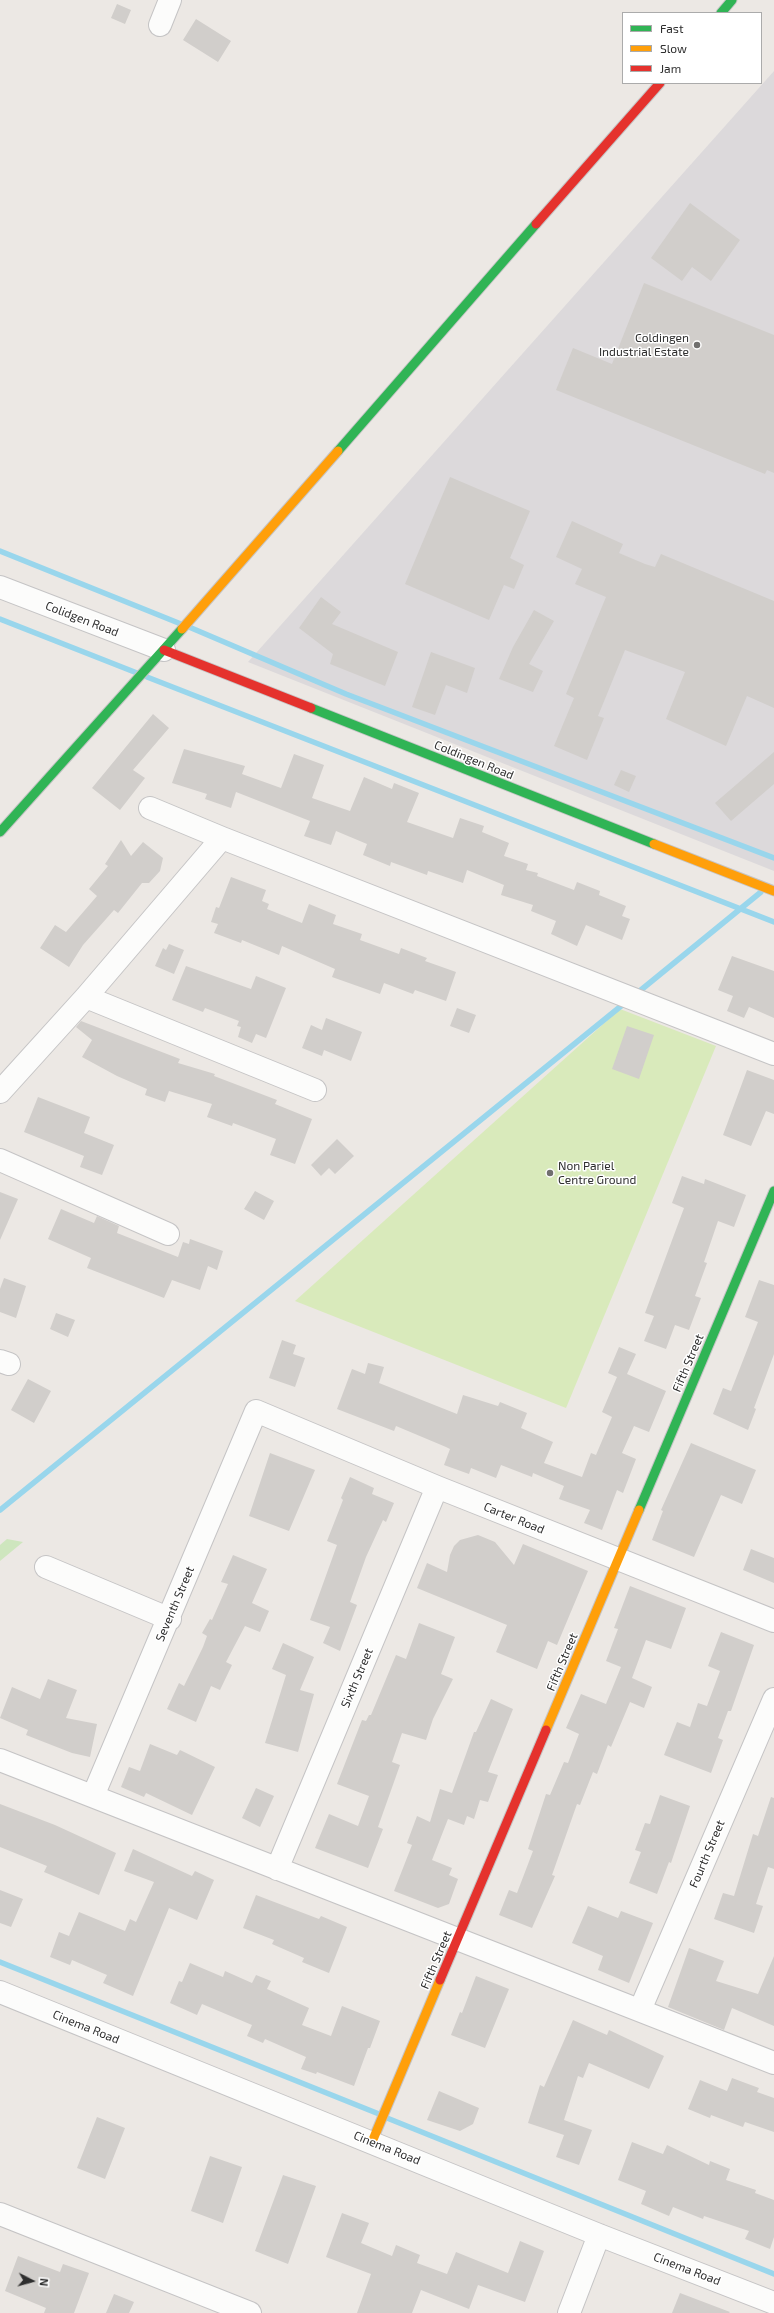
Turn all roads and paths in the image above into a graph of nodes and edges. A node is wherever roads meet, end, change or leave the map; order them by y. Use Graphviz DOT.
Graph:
graph roads {
  1 [pos="170,0"];
  2 [pos="732,0"];
  3 [pos="722,12"];
  4 [pos="160,25"];
  5 [pos="659,84"];
  6 [pos="0,587"];
  7 [pos="164,650"];
  8 [pos="150,808"];
  9 [pos="0,832"];
  10 [pos="222,838"];
  11 [pos="774,891"];
  12 [pos="86,997"];
  13 [pos="774,1054"];
  14 [pos="315,1090"];
  15 [pos="0,1092"];
  16 [pos="0,1160"];
  17 [pos="774,1191"];
  18 [pos="168,1234"];
  19 [pos="256,1411"];
  20 [pos="437,1487"];
  21 [pos="619,1559"];
  22 [pos="46,1567"];
  23 [pos="170,1619"];
  24 [pos="774,1621"];
  25 [pos="774,1699"];
  26 [pos="0,1760"];
  27 [pos="93,1796"];
  28 [pos="277,1869"];
  29 [pos="458,1940"];
  30 [pos="0,1992"];
  31 [pos="640,2010"];
  32 [pos="774,2064"];
  33 [pos="372,2142"];
  34 [pos="0,2214"];
  35 [pos="599,2235"];
  36 [pos="774,2303"];
  37 [pos="250,2313"];
  38 [pos="569,2313"];
  1 -- 4 [label="street"];
  2 -- 3 [label="street"];
  5 -- 7 [label="street"];
  6 -- 7 [label="street, Colidgen Road"];
  7 -- 9 [label="street"];
  7 -- 11 [label="street, Coldingen Road"];
  8 -- 10 [label="street"];
  10 -- 12 [label="street"];
  10 -- 13 [label="street"];
  12 -- 14 [label="street"];
  12 -- 15 [label="street"];
  16 -- 18 [label="street"];
  17 -- 21 [label="street, Fifth Street"];
  19 -- 20 [label="street, Carter Road"];
  19 -- 23 [label="street, Seventh Street"];
  20 -- 21 [label="street, Carter Road"];
  20 -- 28 [label="street, Sixth Street"];
  21 -- 24 [label="street, Carter Road"];
  21 -- 29 [label="street, Fifth Street"];
  22 -- 23 [label="street"];
  23 -- 27 [label="street, Seventh Street"];
  25 -- 31 [label="street, Fourth Street"];
  26 -- 27 [label="street"];
  27 -- 28 [label="street"];
  28 -- 29 [label="street"];
  29 -- 31 [label="street"];
  29 -- 33 [label="street, Fifth Street"];
  30 -- 33 [label="street, Cinema Road"];
  31 -- 32 [label="street"];
  33 -- 35 [label="street, Cinema Road"];
  34 -- 37 [label="street"];
  35 -- 36 [label="street, Cinema Road"];
  35 -- 38 [label="street"];
}
